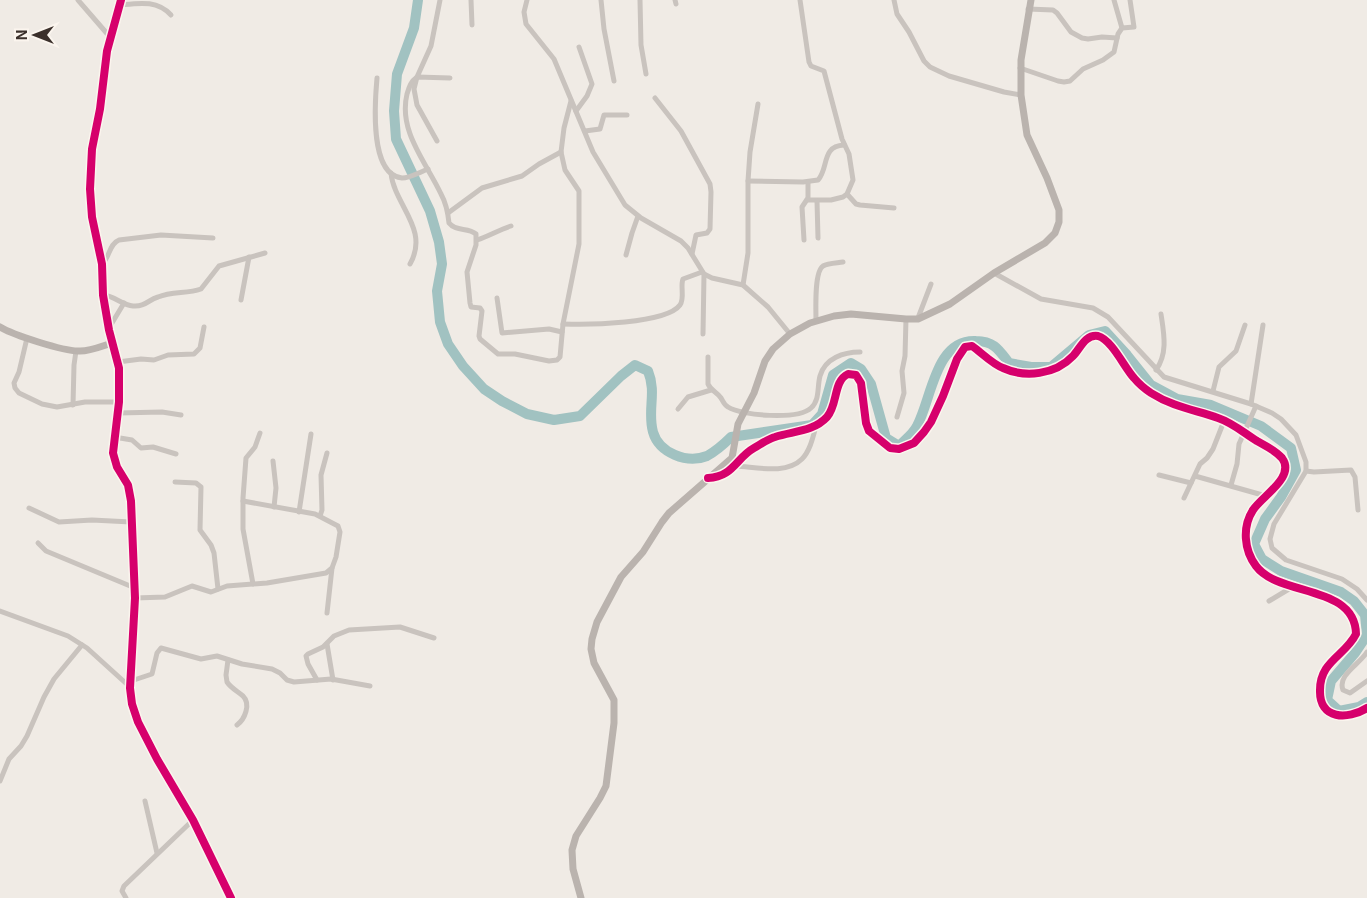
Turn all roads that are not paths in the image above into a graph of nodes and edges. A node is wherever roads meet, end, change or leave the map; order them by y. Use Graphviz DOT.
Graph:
graph roads {
  1 [pos="78,0"];
  2 [pos="440,0"];
  3 [pos="471,0"];
  4 [pos="526,0"];
  5 [pos="601,0"];
  6 [pos="640,0"];
  7 [pos="800,0"];
  8 [pos="894,0"];
  9 [pos="1030,0"];
  10 [pos="1114,0"];
  11 [pos="1130,0"];
  12 [pos="120,2"];
  13 [pos="1028,9"];
  14 [pos="171,15"];
  15 [pos="472,25"];
  16 [pos="1122,28"];
  17 [pos="110,37"];
  18 [pos="1117,38"];
  19 [pos="580,47"];
  20 [pos="1020,68"];
  21 [pos="646,74"];
  22 [pos="417,77"];
  23 [pos="377,78"];
  24 [pos="450,78"];
  25 [pos="614,81"];
  26 [pos="1020,95"];
  27 [pos="655,98"];
  28 [pos="571,101"];
  29 [pos="758,104"];
  30 [pos="576,110"];
  31 [pos="628,115"];
  32 [pos="585,131"];
  33 [pos="436,141"];
  34 [pos="844,145"];
  35 [pos="561,152"];
  36 [pos="428,169"];
  37 [pos="391,173"];
  38 [pos="748,181"];
  39 [pos="808,182"];
  40 [pos="847,194"];
  41 [pos="807,200"];
  42 [pos="817,201"];
  43 [pos="894,208"];
  44 [pos="448,213"];
  45 [pos="638,216"];
  46 [pos="511,226"];
  47 [pos="213,238"];
  48 [pos="818,238"];
  49 [pos="477,240"];
  50 [pos="804,240"];
  51 [pos="265,253"];
  52 [pos="626,254"];
  53 [pos="692,255"];
  54 [pos="249,257"];
  55 [pos="843,262"];
  56 [pos="102,264"];
  57 [pos="410,264"];
  58 [pos="703,273"];
  59 [pos="994,273"];
  60 [pos="931,284"];
  61 [pos="743,285"];
  62 [pos="103,295"];
  63 [pos="497,298"];
  64 [pos="240,300"];
  65 [pos="124,303"];
  66 [pos="1162,314"];
  67 [pos="918,319"];
  68 [pos="906,320"];
  69 [pos="816,321"];
  70 [pos="563,324"];
  71 [pos="1245,325"];
  72 [pos="1263,325"];
  73 [pos="0,327"];
  74 [pos="204,327"];
  75 [pos="108,330"];
  76 [pos="562,332"];
  77 [pos="703,334"];
  78 [pos="790,334"];
  79 [pos="27,338"];
  80 [pos="112,343"];
  81 [pos="76,351"];
  82 [pos="860,352"];
  83 [pos="708,357"];
  84 [pos="118,362"];
  85 [pos="1156,370"];
  86 [pos="711,390"];
  87 [pos="1213,391"];
  88 [pos="119,402"];
  89 [pos="73,405"];
  90 [pos="1253,405"];
  91 [pos="678,409"];
  92 [pos="118,412"];
  93 [pos="743,413"];
  94 [pos="181,416"];
  95 [pos="898,417"];
  96 [pos="1224,421"];
  97 [pos="816,426"];
  98 [pos="1244,432"];
  99 [pos="260,434"];
  100 [pos="311,434"];
  101 [pos="114,437"];
  102 [pos="327,453"];
  103 [pos="176,454"];
  104 [pos="273,461"];
  105 [pos="736,466"];
  106 [pos="1306,471"];
  107 [pos="1159,475"];
  108 [pos="1195,476"];
  109 [pos="708,478"];
  110 [pos="175,482"];
  111 [pos="1191,482"];
  112 [pos="1231,486"];
  113 [pos="1266,496"];
  114 [pos="1184,498"];
  115 [pos="243,501"];
  116 [pos="274,507"];
  117 [pos="29,508"];
  118 [pos="1358,510"];
  119 [pos="300,512"];
  120 [pos="320,516"];
  121 [pos="131,522"];
  122 [pos="38,543"];
  123 [pos="332,567"];
  124 [pos="253,584"];
  125 [pos="1294,586"];
  126 [pos="134,588"];
  127 [pos="218,589"];
  128 [pos="135,598"];
  129 [pos="1367,600"];
  130 [pos="1269,601"];
  131 [pos="0,611"];
  132 [pos="327,613"];
  133 [pos="434,638"];
  134 [pos="327,644"];
  135 [pos="82,645"];
  136 [pos="1367,652"];
  137 [pos="228,660"];
  138 [pos="317,680"];
  139 [pos="334,680"];
  140 [pos="1367,681"];
  141 [pos="131,684"];
  142 [pos="370,686"];
  143 [pos="1367,708"];
  144 [pos="237,725"];
  145 [pos="0,781"];
  146 [pos="145,801"];
  147 [pos="193,820"];
  148 [pos="157,853"];
  149 [pos="126,898"];
  150 [pos="231,898"];
  151 [pos="581,898"];
  1 -- 17 [label="street"];
  2 -- 22 [label="street"];
  3 -- 15 [label="street"];
  4 -- 28 [label="street"];
  5 -- 25 [label="street"];
  6 -- 21 [label="street"];
  7 -- 34 [label="street"];
  8 -- 26 [label="street"];
  9 -- 13 [label="main road"];
  10 -- 16 [label="street"];
  11 -- 16 [label="street"];
  12 -- 14 [label="street"];
  12 -- 17 [label="main road"];
  13 -- 18 [label="street"];
  13 -- 20 [label="main road"];
  16 -- 18 [label="street"];
  17 -- 56 [label="main road"];
  18 -- 20 [label="street"];
  19 -- 30 [label="street"];
  20 -- 26 [label="main road"];
  22 -- 24 [label="street"];
  22 -- 33 [label="street"];
  22 -- 36 [label="street"];
  23 -- 37 [label="street"];
  26 -- 59 [label="main road"];
  27 -- 53 [label="street"];
  28 -- 30 [label="street"];
  28 -- 35 [label="street"];
  29 -- 38 [label="street"];
  30 -- 32 [label="street"];
  31 -- 32 [label="street"];
  32 -- 45 [label="street"];
  34 -- 39 [label="street"];
  34 -- 40 [label="street"];
  35 -- 44 [label="street"];
  35 -- 70 [label="street"];
  36 -- 37 [label="street"];
  36 -- 44 [label="street"];
  37 -- 57 [label="street"];
  38 -- 39 [label="street"];
  38 -- 61 [label="street"];
  39 -- 41 [label="street"];
  40 -- 42 [label="street"];
  40 -- 43 [label="street"];
  41 -- 42 [label="street"];
  41 -- 50 [label="street"];
  42 -- 48 [label="street"];
  44 -- 49 [label="street"];
  45 -- 52 [label="street"];
  45 -- 53 [label="street"];
  46 -- 49 [label="street"];
  47 -- 56 [label="street"];
  49 -- 76 [label="street"];
  51 -- 54 [label="street"];
  53 -- 58 [label="street"];
  54 -- 64 [label="street"];
  54 -- 65 [label="street"];
  55 -- 69 [label="street"];
  56 -- 62 [label="main road"];
  58 -- 61 [label="street"];
  58 -- 70 [label="street"];
  58 -- 77 [label="street"];
  59 -- 67 [label="main road"];
  59 -- 85 [label="street"];
  60 -- 67 [label="street"];
  61 -- 78 [label="street"];
  62 -- 65 [label="street"];
  62 -- 75 [label="main road"];
  63 -- 76 [label="street"];
  65 -- 75 [label="street"];
  66 -- 85 [label="street"];
  67 -- 68 [label="main road"];
  68 -- 69 [label="main road"];
  68 -- 95 [label="street"];
  69 -- 78 [label="main road"];
  70 -- 76 [label="street"];
  71 -- 87 [label="street"];
  72 -- 90 [label="street"];
  73 -- 79 [label="main road"];
  74 -- 84 [label="street"];
  75 -- 80 [label="main road"];
  78 -- 93 [label="main road"];
  79 -- 81 [label="main road"];
  79 -- 89 [label="street"];
  80 -- 81 [label="main road"];
  80 -- 84 [label="main road"];
  81 -- 89 [label="street"];
  82 -- 93 [label="street"];
  83 -- 86 [label="street"];
  84 -- 88 [label="main road"];
  85 -- 87 [label="street"];
  86 -- 91 [label="street"];
  86 -- 93 [label="street"];
  87 -- 90 [label="street"];
  88 -- 89 [label="street"];
  88 -- 92 [label="main road"];
  90 -- 98 [label="street"];
  90 -- 106 [label="street"];
  92 -- 94 [label="street"];
  92 -- 101 [label="main road"];
  93 -- 109 [label="main road"];
  96 -- 97 [label="street"];
  96 -- 98 [label="street"];
  96 -- 108 [label="street"];
  97 -- 105 [label="street"];
  97 -- 105 [label="street"];
  98 -- 112 [label="street"];
  98 -- 113 [label="street"];
  99 -- 115 [label="street"];
  100 -- 119 [label="street"];
  101 -- 103 [label="street"];
  101 -- 121 [label="main road"];
  102 -- 120 [label="street"];
  104 -- 116 [label="street"];
  105 -- 109 [label="street"];
  106 -- 118 [label="street"];
  106 -- 129 [label="street"];
  107 -- 111 [label="street"];
  108 -- 111 [label="street"];
  108 -- 112 [label="street"];
  109 -- 151 [label="main road"];
  110 -- 127 [label="street"];
  111 -- 114 [label="street"];
  112 -- 113 [label="street"];
  113 -- 125 [label="street"];
  115 -- 116 [label="street"];
  115 -- 124 [label="street"];
  116 -- 119 [label="street"];
  117 -- 121 [label="street"];
  119 -- 120 [label="street"];
  120 -- 123 [label="street"];
  121 -- 126 [label="main road"];
  122 -- 126 [label="street"];
  123 -- 124 [label="street"];
  123 -- 132 [label="street"];
  124 -- 127 [label="street"];
  125 -- 130 [label="street"];
  125 -- 143 [label="street"];
  126 -- 128 [label="main road"];
  127 -- 128 [label="street"];
  128 -- 141 [label="main road"];
  131 -- 135 [label="street"];
  133 -- 134 [label="street"];
  134 -- 138 [label="street"];
  134 -- 139 [label="street"];
  135 -- 141 [label="street"];
  135 -- 145 [label="street"];
  136 -- 140 [label="street"];
  137 -- 138 [label="street"];
  137 -- 141 [label="street"];
  137 -- 144 [label="street"];
  138 -- 139 [label="street"];
  139 -- 142 [label="street"];
  141 -- 147 [label="main road"];
  146 -- 148 [label="street"];
  147 -- 148 [label="street"];
  147 -- 150 [label="main road"];
  148 -- 149 [label="street"];
}
